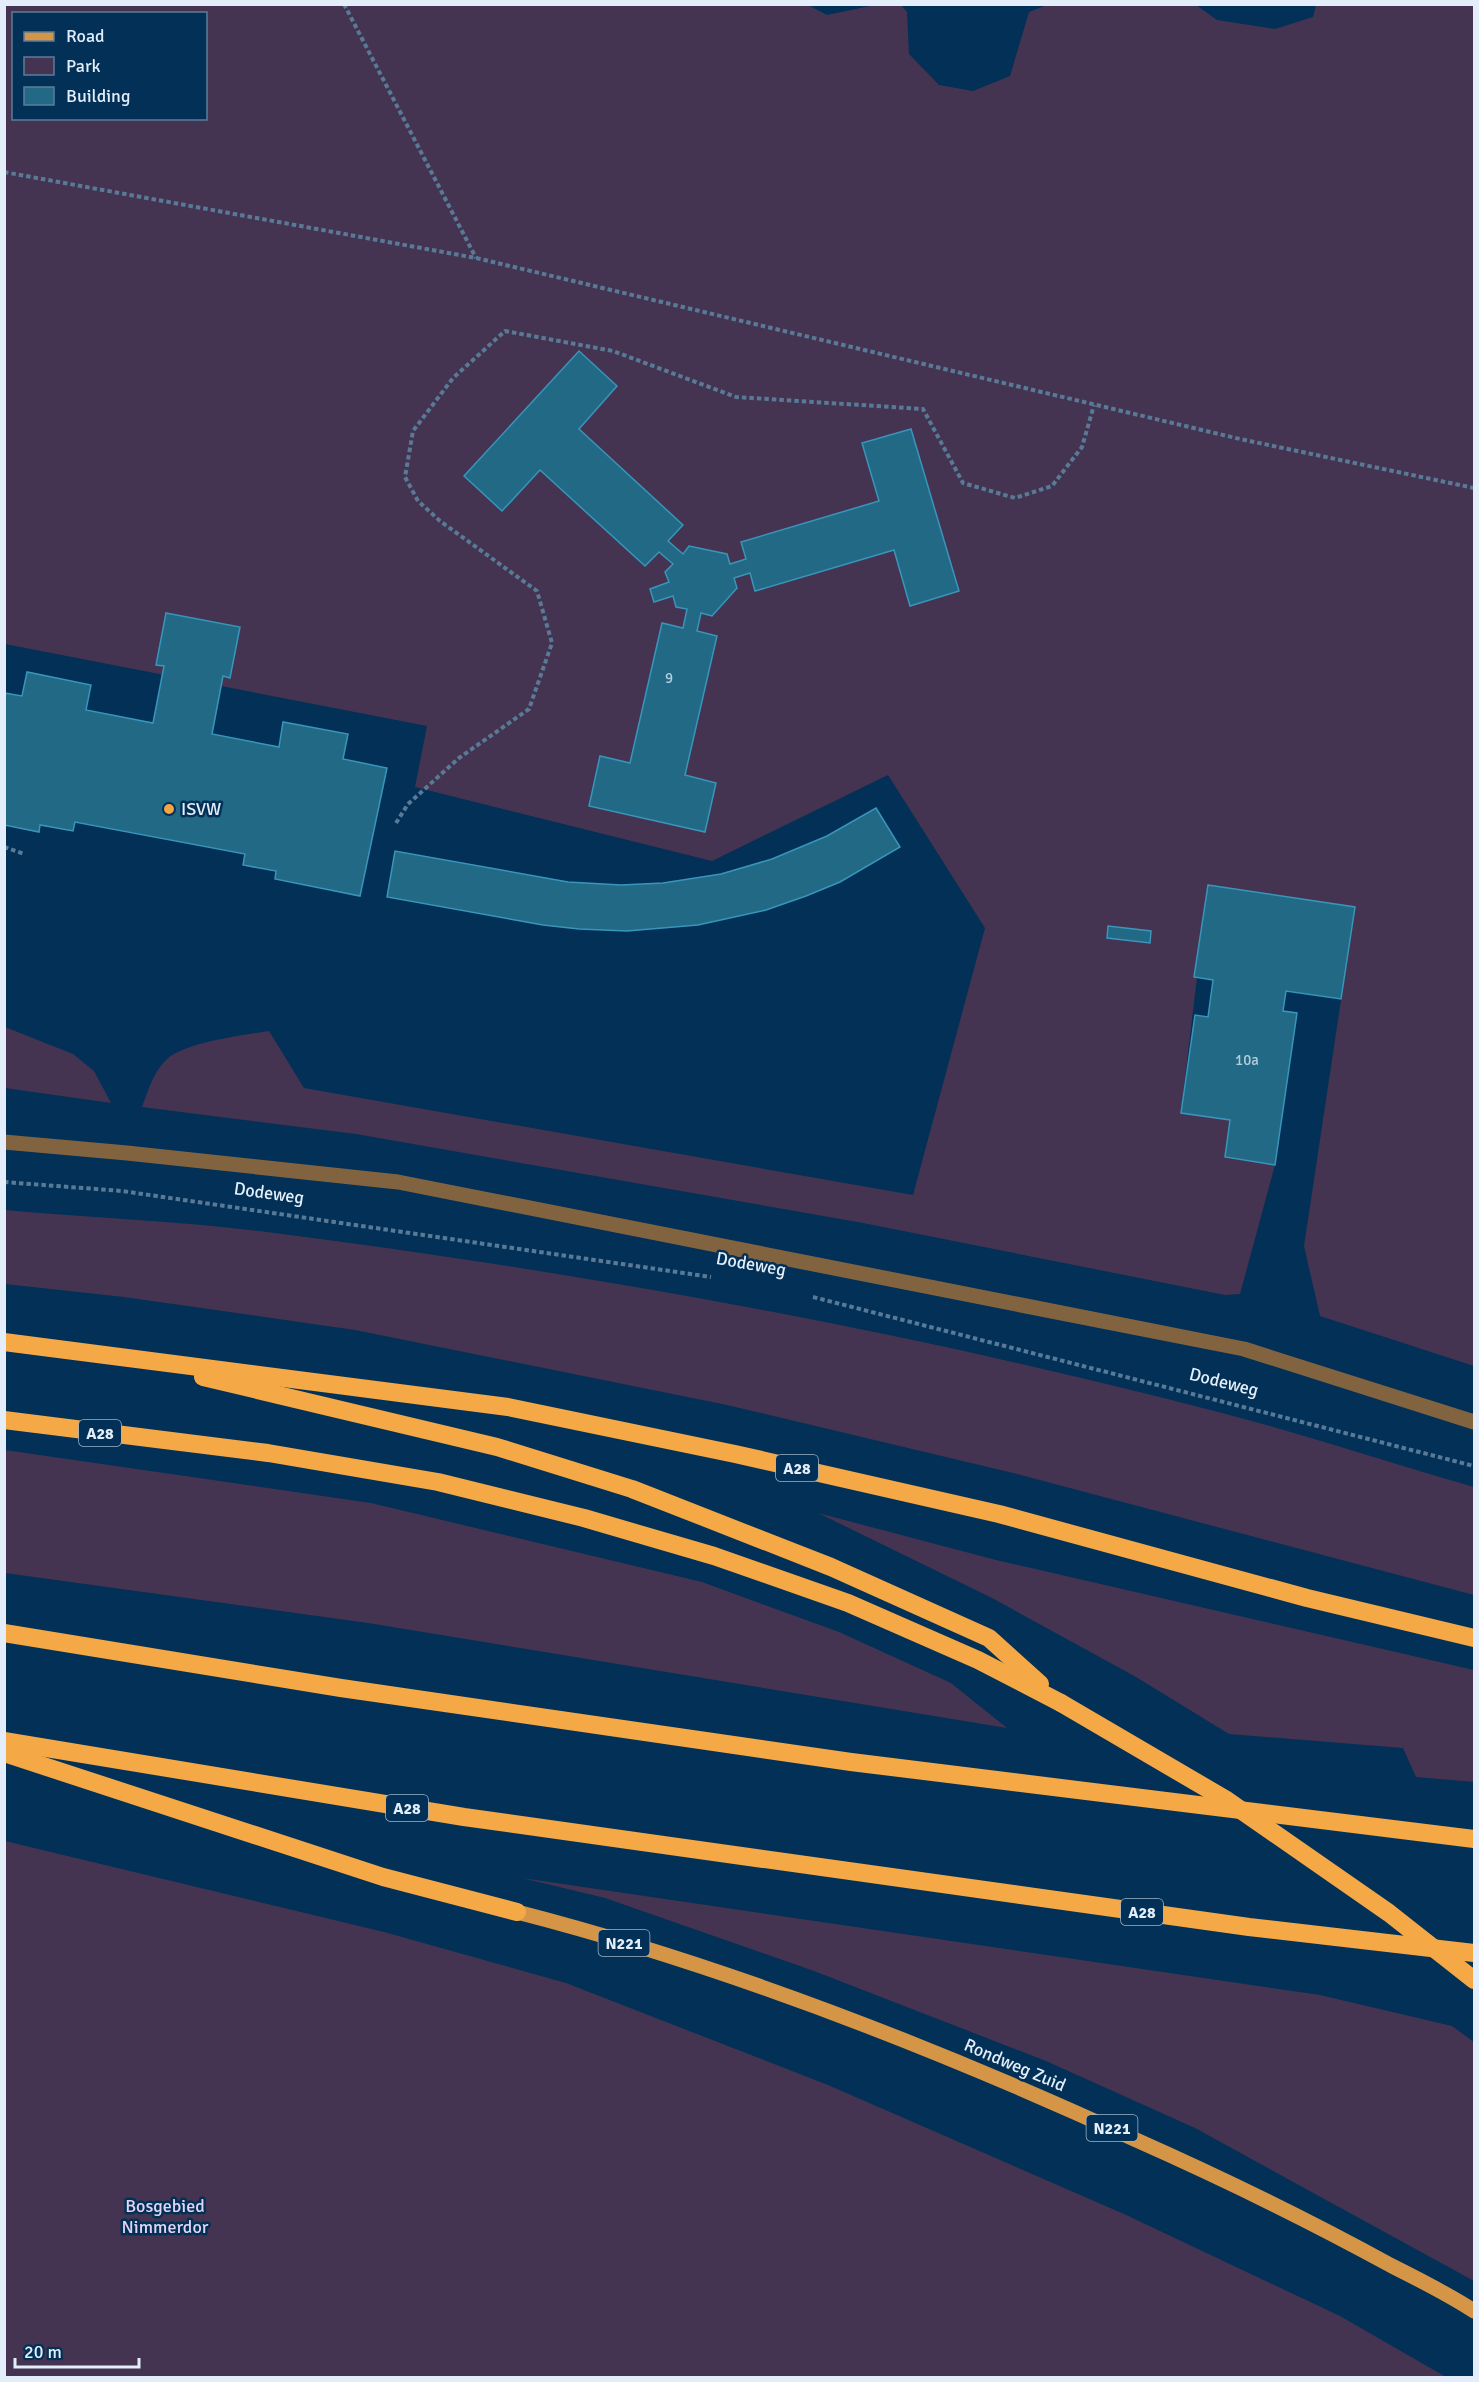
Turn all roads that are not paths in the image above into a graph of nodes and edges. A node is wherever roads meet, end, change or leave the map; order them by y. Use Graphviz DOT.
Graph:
graph roads {
  1 [pos="4,1142"];
  2 [pos="4,1342"];
  3 [pos="108,1355"];
  4 [pos="4,1420"];
  5 [pos="1474,1422"];
  6 [pos="4,1633"];
  7 [pos="1474,1638"];
  8 [pos="1061,1702"];
  9 [pos="4,1741"];
  10 [pos="4,1753"];
  11 [pos="1474,1839"];
  12 [pos="517,1912"];
  13 [pos="1474,1953"];
  14 [pos="1474,1980"];
  15 [pos="1474,2311"];
  1 -- 5 [label="street, Dodeweg"];
  2 -- 3 [label="highway, A28"];
  3 -- 7 [label="highway, A28"];
  3 -- 8 [label="highway, A28"];
  4 -- 8 [label="highway, A28"];
  6 -- 11 [label="highway"];
  8 -- 14 [label="highway, A28, bridge"];
  9 -- 13 [label="highway, A28"];
  10 -- 12 [label="highway"];
  12 -- 15 [label="main road, Rondweg Zuid / N221"];
}
